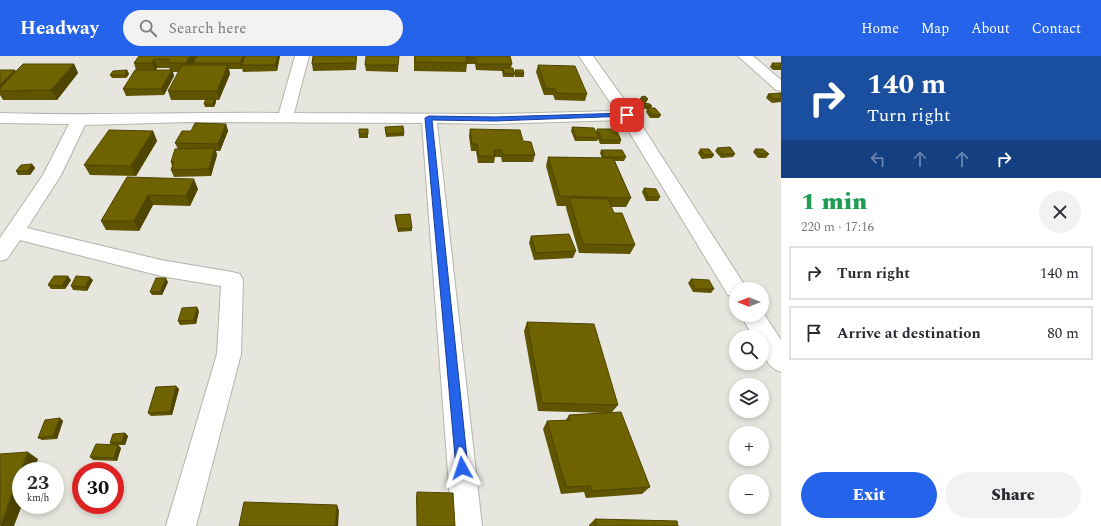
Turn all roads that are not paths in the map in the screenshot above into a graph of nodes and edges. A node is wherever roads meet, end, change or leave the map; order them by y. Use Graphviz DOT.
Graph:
graph roads {
  1 [pos="302,56"];
  2 [pos="586,56"];
  3 [pos="745,56"];
  4 [pos="781,87"];
  5 [pos="627,115"];
  6 [pos="0,118"];
  7 [pos="285,118"];
  8 [pos="429,118"];
  9 [pos="79,120"];
  10 [pos="14,232"];
  11 [pos="0,254"];
  12 [pos="732,282"];
  13 [pos="756,322"];
  14 [pos="781,361"];
  15 [pos="181,526"];
  16 [pos="467,526"];
  1 -- 7 [label="street"];
  2 -- 5 [label="street"];
  3 -- 4 [label="street"];
  5 -- 8 [label="street"];
  5 -- 12 [label="street"];
  6 -- 9 [label="street"];
  7 -- 8 [label="street"];
  7 -- 9 [label="street"];
  8 -- 16 [label="street"];
  9 -- 10 [label="street"];
  10 -- 11 [label="street"];
  10 -- 15 [label="street"];
  13 -- 14 [label="street"];
}
